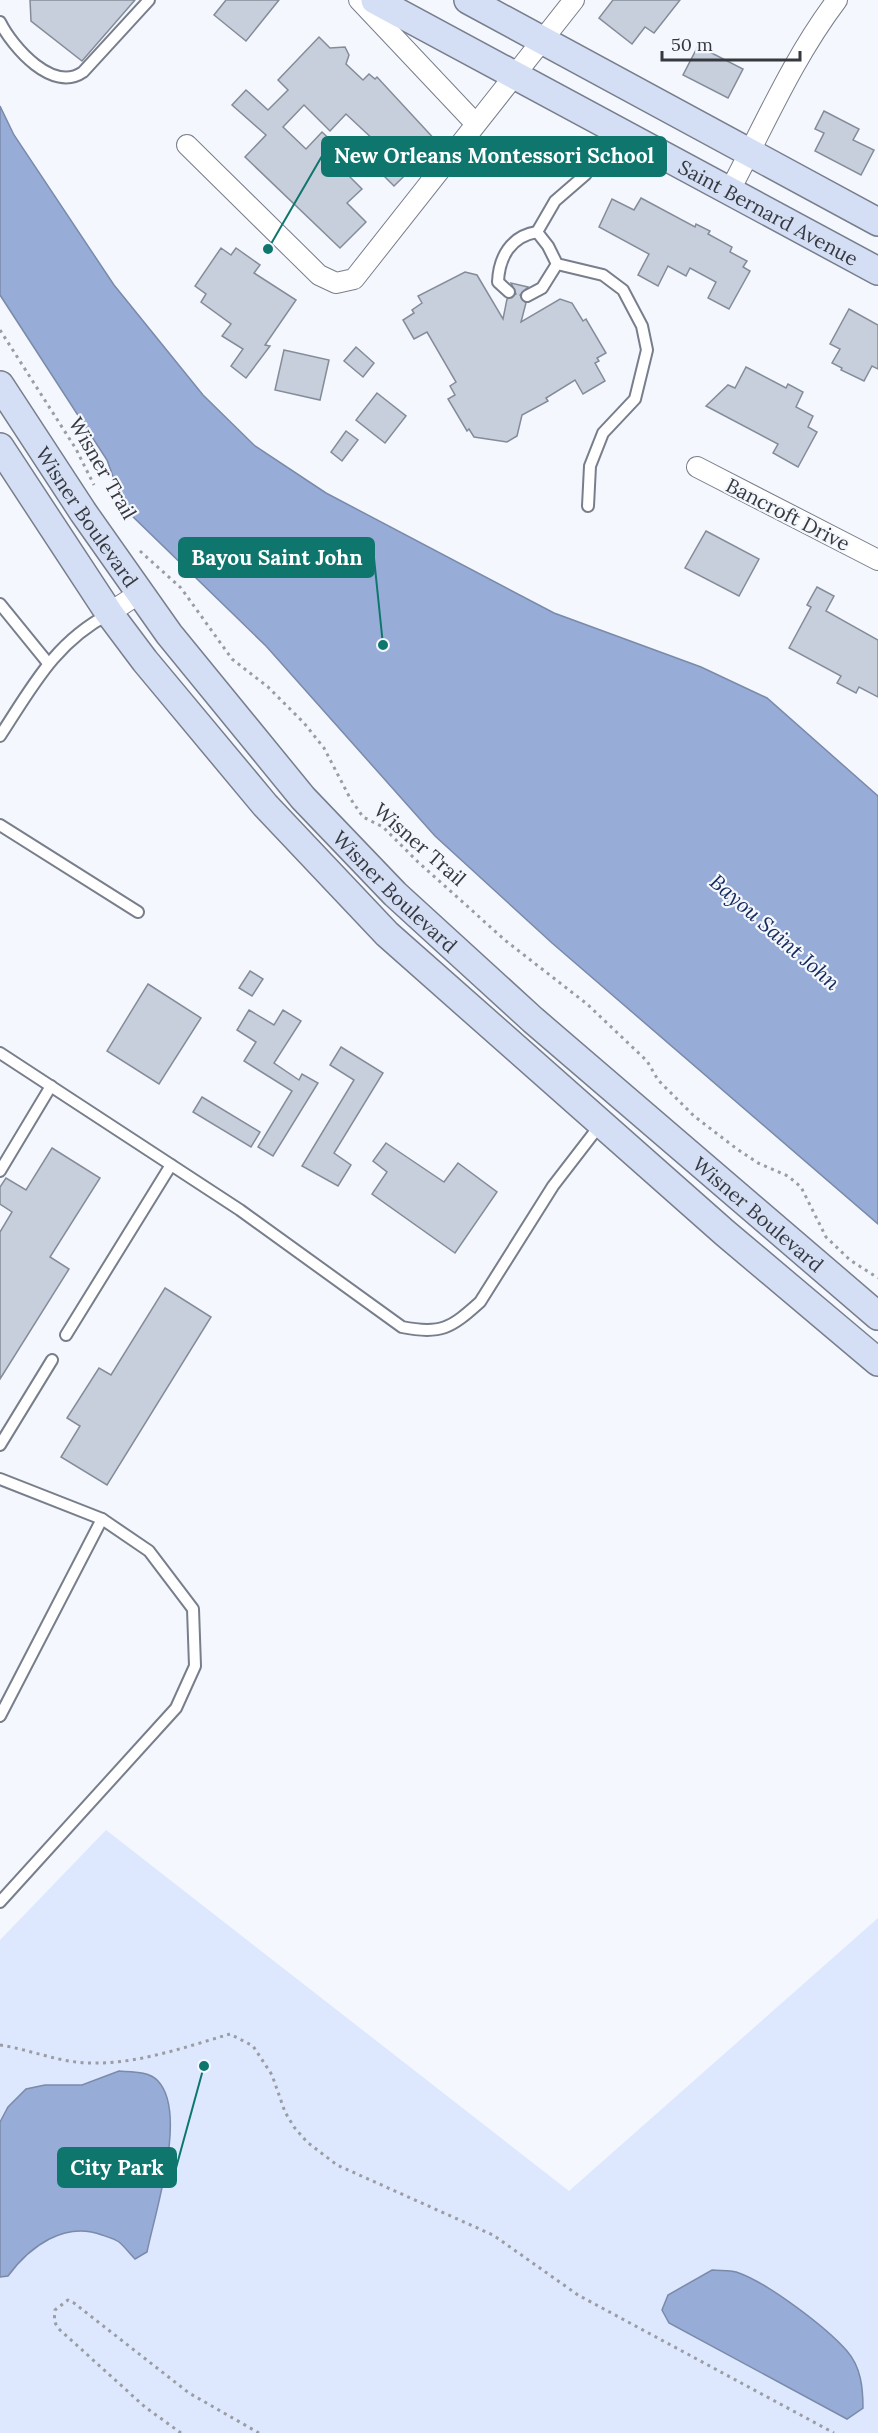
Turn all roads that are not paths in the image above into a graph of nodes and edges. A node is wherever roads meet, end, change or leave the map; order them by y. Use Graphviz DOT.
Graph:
graph roads {
  1 [pos="149,0"];
  2 [pos="359,0"];
  3 [pos="375,0"];
  4 [pos="468,0"];
  5 [pos="574,0"];
  6 [pos="837,0"];
  7 [pos="0,22"];
  8 [pos="542,41"];
  9 [pos="514,76"];
  10 [pos="642,94"];
  11 [pos="475,123"];
  12 [pos="620,132"];
  13 [pos="187,145"];
  14 [pos="750,153"];
  15 [pos="730,190"];
  16 [pos="878,222"];
  17 [pos="537,232"];
  18 [pos="557,264"];
  19 [pos="878,271"];
  20 [pos="509,292"];
  21 [pos="527,296"];
  22 [pos="0,385"];
  23 [pos="38,443"];
  24 [pos="4,453"];
  25 [pos="698,467"];
  26 [pos="588,506"];
  27 [pos="878,560"];
  28 [pos="140,593"];
  29 [pos="0,604"];
  30 [pos="109,614"];
  31 [pos="48,663"];
  32 [pos="0,736"];
  33 [pos="0,825"];
  34 [pos="138,912"];
  35 [pos="0,1053"];
  36 [pos="51,1086"];
  37 [pos="600,1124"];
  38 [pos="171,1165"];
  39 [pos="0,1171"];
  40 [pos="878,1316"];
  41 [pos="66,1335"];
  42 [pos="52,1360"];
  43 [pos="878,1362"];
  44 [pos="0,1445"];
  45 [pos="0,1479"];
  46 [pos="102,1519"];
  47 [pos="0,1716"];
  48 [pos="0,1902"];
  1 -- 7 [label="lane"];
  2 -- 11 [label="street"];
  3 -- 9 [label="street, Saint Bernard Avenue"];
  4 -- 8 [label="street"];
  5 -- 8 [label="street"];
  6 -- 14 [label="street"];
  8 -- 9 [label="street"];
  8 -- 10 [label="street"];
  9 -- 11 [label="street"];
  9 -- 12 [label="street, Saint Bernard Avenue"];
  10 -- 12 [label="street"];
  10 -- 14 [label="street"];
  11 -- 13 [label="street"];
  12 -- 15 [label="street, Saint Bernard Avenue"];
  12 -- 17 [label="lane"];
  14 -- 15 [label="street"];
  14 -- 16 [label="street"];
  15 -- 19 [label="street, Saint Bernard Avenue"];
  17 -- 18 [label="lane"];
  17 -- 20 [label="lane"];
  18 -- 21 [label="lane"];
  18 -- 26 [label="lane"];
  22 -- 23 [label="street, Wisner Boulevard"];
  23 -- 24 [label="street"];
  23 -- 28 [label="street, Wisner Boulevard"];
  24 -- 30 [label="street, Wisner Boulevard"];
  25 -- 27 [label="street, Bancroft Drive"];
  28 -- 30 [label="street"];
  28 -- 40 [label="street, Wisner Boulevard"];
  29 -- 31 [label="lane"];
  30 -- 31 [label="lane"];
  30 -- 37 [label="street, Wisner Boulevard"];
  31 -- 32 [label="lane"];
  33 -- 34 [label="lane"];
  35 -- 36 [label="lane"];
  36 -- 38 [label="lane"];
  36 -- 39 [label="lane"];
  37 -- 38 [label="lane"];
  37 -- 43 [label="street, Wisner Boulevard"];
  38 -- 41 [label="lane"];
  42 -- 44 [label="lane"];
  45 -- 46 [label="lane"];
  46 -- 47 [label="lane"];
  46 -- 48 [label="lane"];
}
